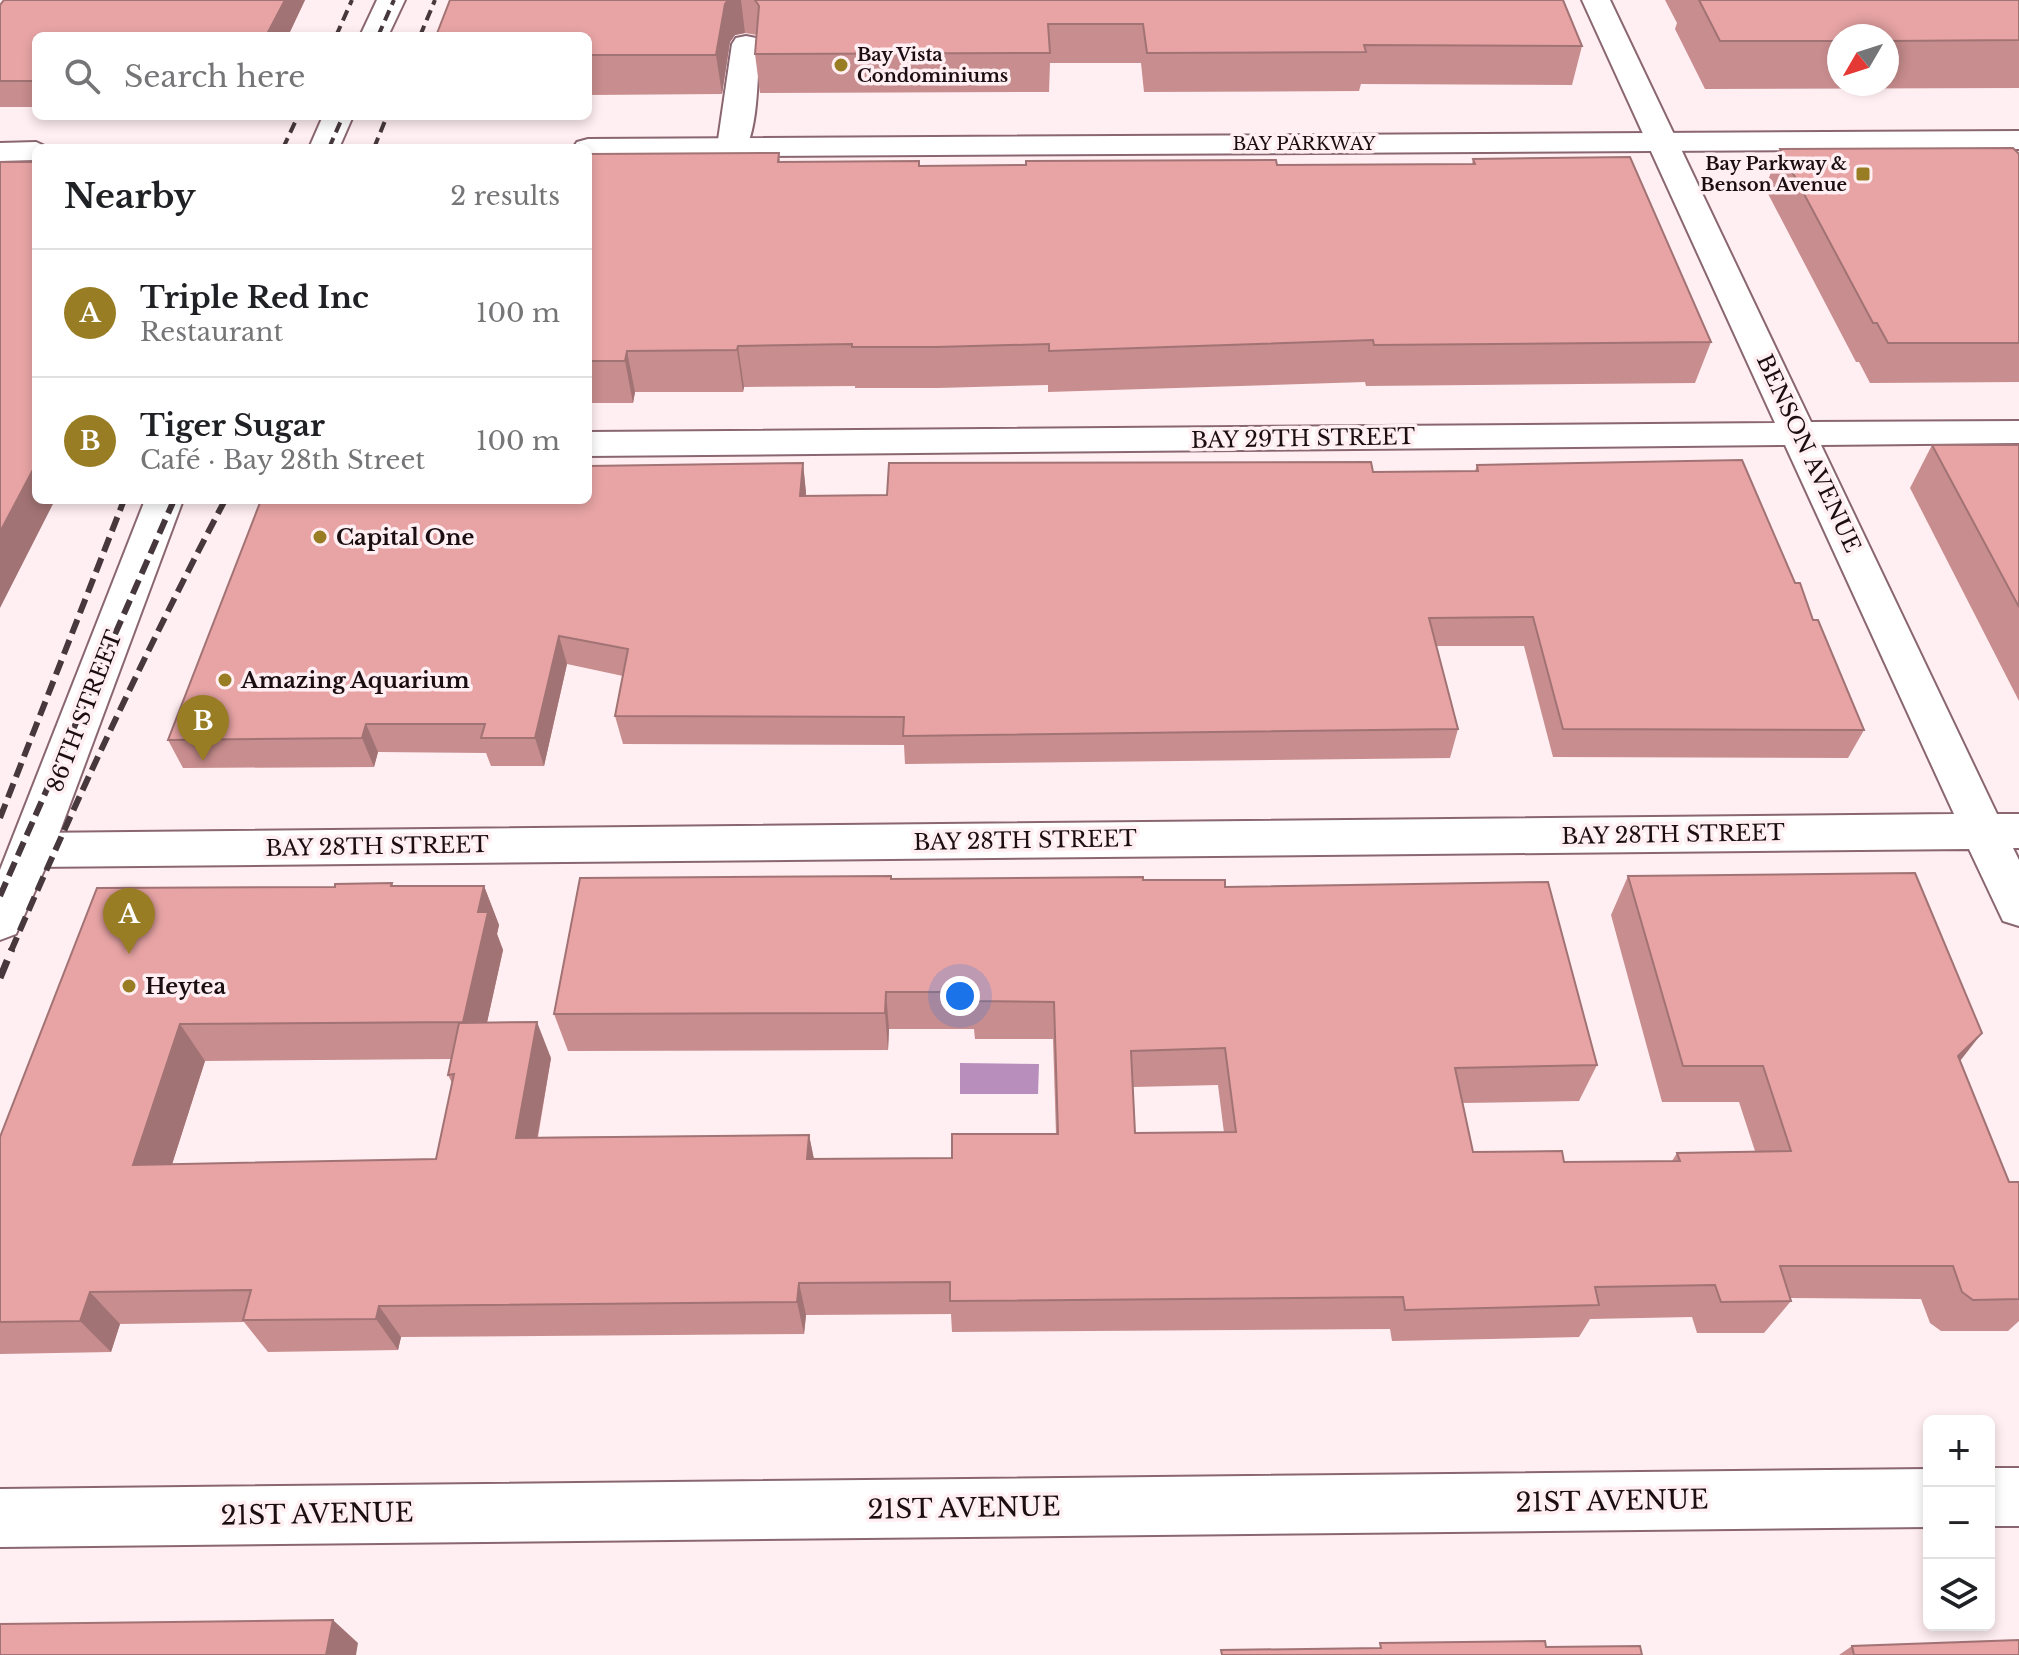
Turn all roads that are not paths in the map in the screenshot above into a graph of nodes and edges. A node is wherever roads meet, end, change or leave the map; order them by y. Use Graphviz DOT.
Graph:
graph roads {
  1 [pos="391,0"];
  2 [pos="1596,0"];
  3 [pos="376,32"];
  4 [pos="746,44"];
  5 [pos="336,120"];
  6 [pos="2019,140"];
  7 [pos="1664,142"];
  8 [pos="326,144"];
  9 [pos="732,147"];
  10 [pos="592,148"];
  11 [pos="32,151"];
  12 [pos="0,152"];
  13 [pos="2019,432"];
  14 [pos="1800,434"];
  15 [pos="592,444"];
  16 [pos="162,504"];
  17 [pos="2001,831"];
  18 [pos="31,850"];
  19 [pos="2019,908"];
  20 [pos="0,921"];
  21 [pos="1995,1497"];
  22 [pos="2019,1497"];
  23 [pos="1923,1498"];
  24 [pos="0,1518"];
  1 -- 3 [label="street"];
  2 -- 7 [label="street, BENSON AVENUE"];
  4 -- 9 [label="street"];
  5 -- 8 [label="street"];
  6 -- 7 [label="street, BAY PARKWAY"];
  7 -- 9 [label="street, BAY PARKWAY"];
  7 -- 14 [label="street, BENSON AVENUE"];
  9 -- 10 [label="street, BAY PARKWAY"];
  11 -- 12 [label="street"];
  13 -- 14 [label="street, BAY 29TH STREET"];
  14 -- 15 [label="street, BAY 29TH STREET"];
  14 -- 17 [label="street, BENSON AVENUE"];
  16 -- 18 [label="street, 86TH STREET"];
  17 -- 18 [label="street, BAY 28TH STREET"];
  17 -- 19 [label="street, BENSON AVENUE"];
  18 -- 20 [label="street, 86TH STREET"];
  21 -- 22 [label="street"];
  23 -- 24 [label="street, 21ST AVENUE"];
}
